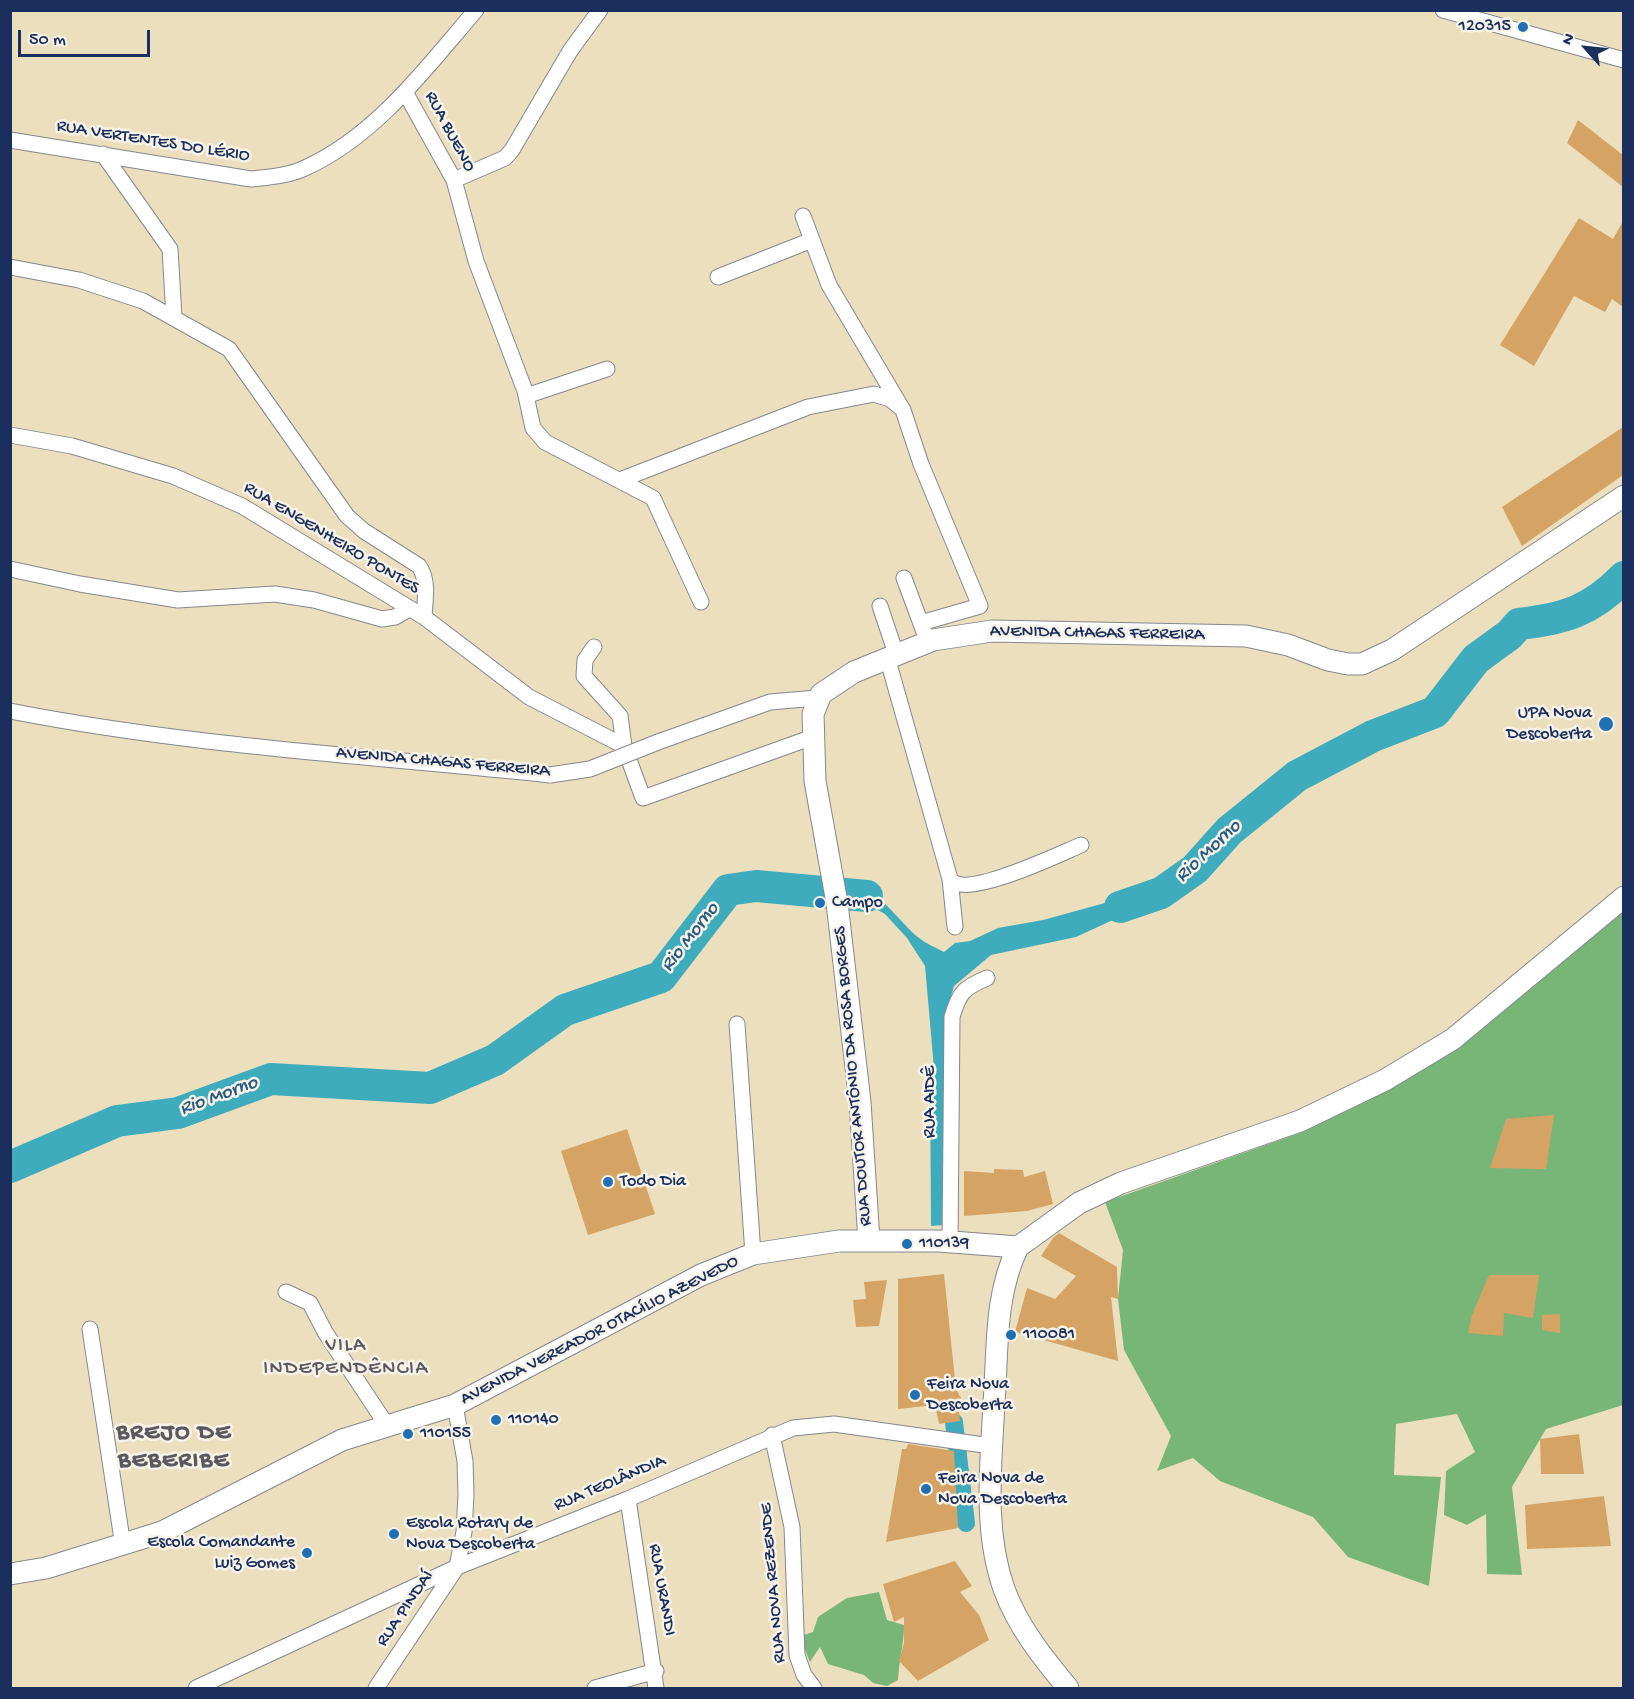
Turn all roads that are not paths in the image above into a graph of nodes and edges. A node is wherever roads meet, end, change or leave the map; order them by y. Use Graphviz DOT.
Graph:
graph roads {
  1 [pos="477,10"];
  2 [pos="600,10"];
  3 [pos="1443,10"];
  4 [pos="1623,60"];
  5 [pos="405,92"];
  6 [pos="10,140"];
  7 [pos="103,154"];
  8 [pos="454,180"];
  9 [pos="803,216"];
  10 [pos="812,240"];
  11 [pos="10,267"];
  12 [pos="718,277"];
  13 [pos="174,317"];
  14 [pos="608,369"];
  15 [pos="526,396"];
  16 [pos="903,410"];
  17 [pos="10,435"];
  18 [pos="620,480"];
  19 [pos="1623,496"];
  20 [pos="10,569"];
  21 [pos="904,578"];
  22 [pos="701,602"];
  23 [pos="880,606"];
  24 [pos="409,609"];
  25 [pos="424,617"];
  26 [pos="924,633"];
  27 [pos="594,647"];
  28 [pos="892,656"];
  29 [pos="816,698"];
  30 [pos="10,711"];
  31 [pos="813,737"];
  32 [pos="624,747"];
  33 [pos="1081,845"];
  34 [pos="950,879"];
  35 [pos="1623,897"];
  36 [pos="955,927"];
  37 [pos="987,978"];
  38 [pos="737,1024"];
  39 [pos="870,1241"];
  40 [pos="950,1243"];
  41 [pos="1018,1247"];
  42 [pos="753,1254"];
  43 [pos="286,1292"];
  44 [pos="90,1329"];
  45 [pos="455,1405"];
  46 [pos="386,1424"];
  47 [pos="772,1435"];
  48 [pos="991,1446"];
  49 [pos="628,1499"];
  50 [pos="123,1546"];
  51 [pos="457,1567"];
  52 [pos="10,1574"];
  53 [pos="656,1671"];
  54 [pos="198,1688"];
  55 [pos="375,1689"];
  56 [pos="595,1689"];
  57 [pos="657,1689"];
  58 [pos="814,1689"];
  59 [pos="1068,1689"];
  1 -- 5 [label="street, RUA VERTENTES DO LÉRIO"];
  2 -- 8 [label="street"];
  3 -- 4 [label="street"];
  5 -- 7 [label="street, RUA VERTENTES DO LÉRIO"];
  5 -- 8 [label="street, RUA BUENO"];
  6 -- 7 [label="street, RUA VERTENTES DO LÉRIO"];
  7 -- 13 [label="street"];
  8 -- 15 [label="street, RUA BUENO"];
  9 -- 10 [label="street"];
  10 -- 12 [label="street"];
  10 -- 16 [label="street"];
  11 -- 13 [label="street"];
  13 -- 25 [label="street"];
  14 -- 15 [label="street"];
  15 -- 18 [label="street, RUA BUENO"];
  16 -- 18 [label="street"];
  16 -- 26 [label="street"];
  17 -- 24 [label="street, RUA ENGENHEIRO PONTES"];
  18 -- 22 [label="street, RUA BUENO"];
  19 -- 26 [label="main road, AVENIDA CHAGAS FERREIRA"];
  20 -- 24 [label="street"];
  21 -- 26 [label="street"];
  23 -- 28 [label="street"];
  24 -- 25 [label="street, RUA ENGENHEIRO PONTES"];
  25 -- 32 [label="street, RUA ENGENHEIRO PONTES"];
  26 -- 28 [label="main road, AVENIDA CHAGAS FERREIRA"];
  27 -- 32 [label="street"];
  28 -- 29 [label="main road, AVENIDA CHAGAS FERREIRA"];
  28 -- 34 [label="street"];
  29 -- 30 [label="street, AVENIDA CHAGAS FERREIRA, bridge"];
  29 -- 31 [label="main road, RUA DOUTOR ANTÔNIO DA ROSA BORGES"];
  31 -- 32 [label="street"];
  31 -- 39 [label="main road, RUA DOUTOR ANTÔNIO DA ROSA BORGES"];
  33 -- 34 [label="street"];
  34 -- 36 [label="street"];
  35 -- 41 [label="main road"];
  37 -- 40 [label="street, RUA AIDÊ"];
  38 -- 42 [label="street"];
  39 -- 40 [label="main road, AVENIDA VEREADOR OTACÍLIO AZEVEDO"];
  39 -- 42 [label="main road, AVENIDA VEREADOR OTACÍLIO AZEVEDO"];
  40 -- 41 [label="main road, AVENIDA VEREADOR OTACÍLIO AZEVEDO"];
  41 -- 48 [label="main road"];
  42 -- 45 [label="main road, AVENIDA VEREADOR OTACÍLIO AZEVEDO"];
  43 -- 46 [label="street"];
  44 -- 50 [label="street"];
  45 -- 46 [label="main road, AVENIDA VEREADOR OTACÍLIO AZEVEDO"];
  45 -- 51 [label="street, RUA PINDAÍ"];
  46 -- 50 [label="main road, AVENIDA VEREADOR OTACÍLIO AZEVEDO"];
  47 -- 48 [label="street, RUA TEOLÂNDIA"];
  47 -- 49 [label="street, RUA TEOLÂNDIA"];
  47 -- 58 [label="street, RUA NOVA REZENDE"];
  48 -- 59 [label="main road"];
  49 -- 51 [label="street, RUA TEOLÂNDIA"];
  49 -- 53 [label="street, RUA URANDI"];
  50 -- 52 [label="main road, AVENIDA VEREADOR OTACÍLIO AZEVEDO"];
  51 -- 54 [label="street, RUA TEOLÂNDIA"];
  51 -- 55 [label="street, RUA PINDAÍ"];
  53 -- 56 [label="street"];
  53 -- 57 [label="street, RUA URANDI"];
}
